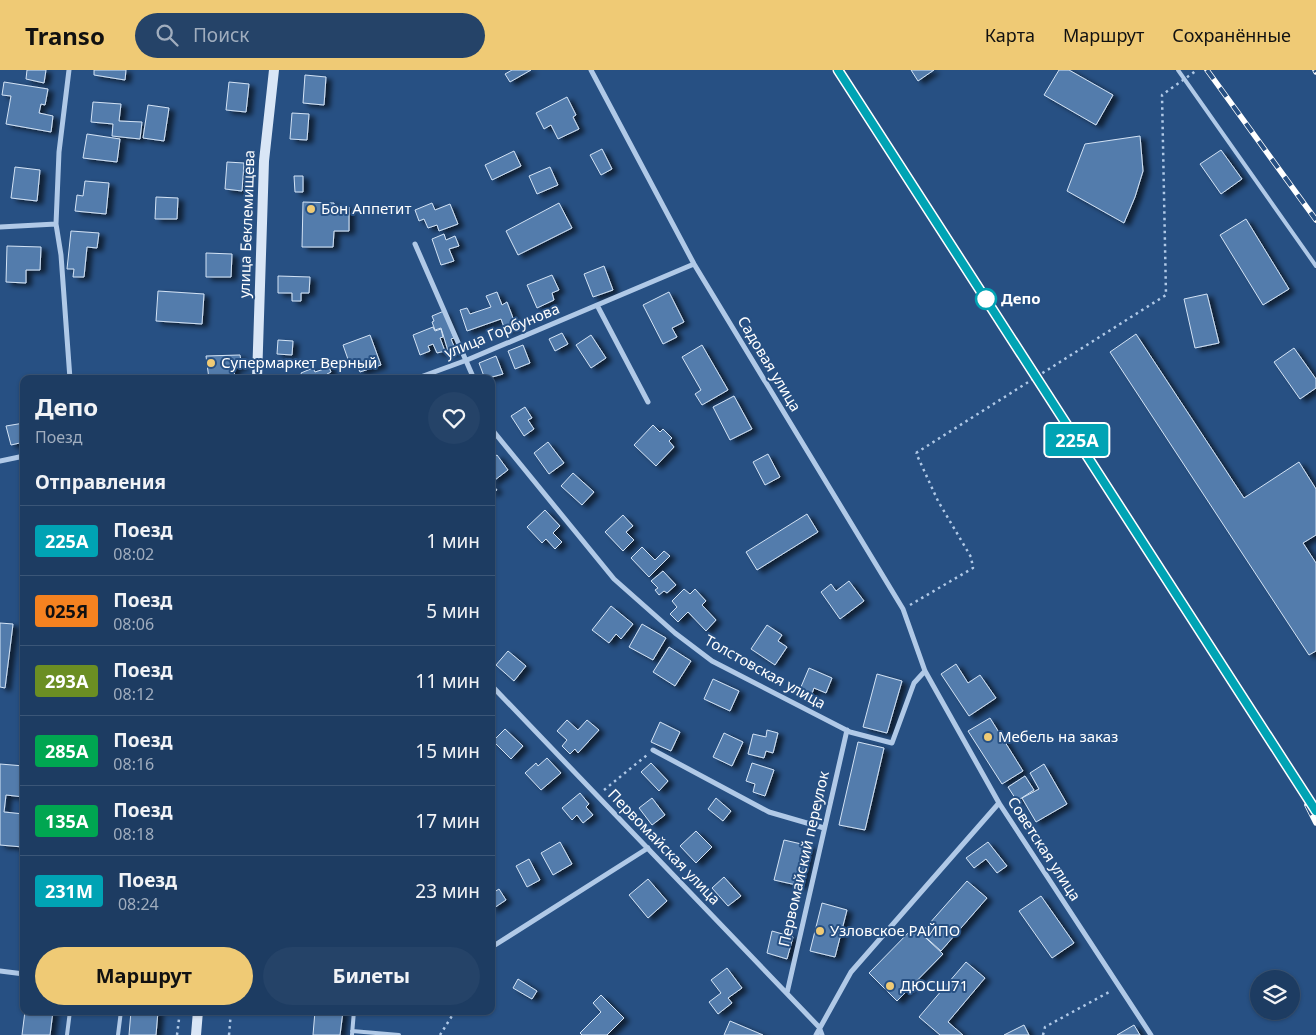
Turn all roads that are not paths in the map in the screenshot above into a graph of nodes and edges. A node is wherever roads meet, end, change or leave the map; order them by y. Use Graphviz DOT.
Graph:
graph roads {
  1 [pos="69,70"];
  2 [pos="274,70"];
  3 [pos="591,70"];
  4 [pos="1178,70"];
  5 [pos="56,224"];
  6 [pos="0,227"];
  7 [pos="415,244"];
  8 [pos="694,264"];
  9 [pos="1316,266"];
  10 [pos="597,306"];
  11 [pos="467,360"];
  12 [pos="70,375"];
  13 [pos="257,375"];
  14 [pos="426,375"];
  15 [pos="473,375"];
  16 [pos="648,402"];
  17 [pos="495,433"];
  18 [pos="20,457"];
  19 [pos="0,461"];
  20 [pos="926,671"];
  21 [pos="495,690"];
  22 [pos="847,730"];
  23 [pos="653,750"];
  24 [pos="999,802"];
  25 [pos="824,828"];
  26 [pos="648,848"];
  27 [pos="495,945"];
  28 [pos="0,971"];
  29 [pos="20,974"];
  30 [pos="787,993"];
  31 [pos="70,1015"];
  32 [pos="120,1015"];
  33 [pos="198,1015"];
  34 [pos="354,1015"];
  35 [pos="819,1027"];
  36 [pos="352,1033"];
  37 [pos="67,1035"];
  38 [pos="118,1035"];
  39 [pos="196,1035"];
  40 [pos="399,1035"];
  41 [pos="816,1035"];
  42 [pos="822,1035"];
  43 [pos="1151,1035"];
  1 -- 5 [label="street"];
  2 -- 13 [label="main road, улица Беклемищева"];
  3 -- 8 [label="street, Садовая улица"];
  4 -- 9 [label="lane"];
  5 -- 6 [label="street"];
  5 -- 12 [label="street"];
  7 -- 11 [label="street"];
  8 -- 10 [label="street, улица Горбунова"];
  8 -- 20 [label="street, Садовая улица"];
  10 -- 11 [label="street, улица Горбунова"];
  10 -- 16 [label="street"];
  11 -- 14 [label="street, улица Горбунова"];
  11 -- 15 [label="street"];
  17 -- 22 [label="street, Толстовская улица"];
  18 -- 19 [label="street"];
  20 -- 22 [label="street, Толстовская улица"];
  20 -- 24 [label="street, Советская улица"];
  21 -- 26 [label="street, Первомайская улица"];
  22 -- 25 [label="street, Первомайский переулок"];
  23 -- 25 [label="street"];
  24 -- 35 [label="street"];
  24 -- 43 [label="street, Советская улица"];
  25 -- 30 [label="street, Первомайский переулок"];
  26 -- 27 [label="street"];
  26 -- 30 [label="street, Первомайская улица"];
  28 -- 29 [label="street"];
  30 -- 35 [label="street, Первомайская улица"];
  31 -- 37 [label="lane"];
  32 -- 38 [label="lane"];
  33 -- 39 [label="main road"];
  34 -- 36 [label="lane"];
  35 -- 41 [label="street"];
  35 -- 42 [label="street"];
  36 -- 40 [label="lane"];
}
